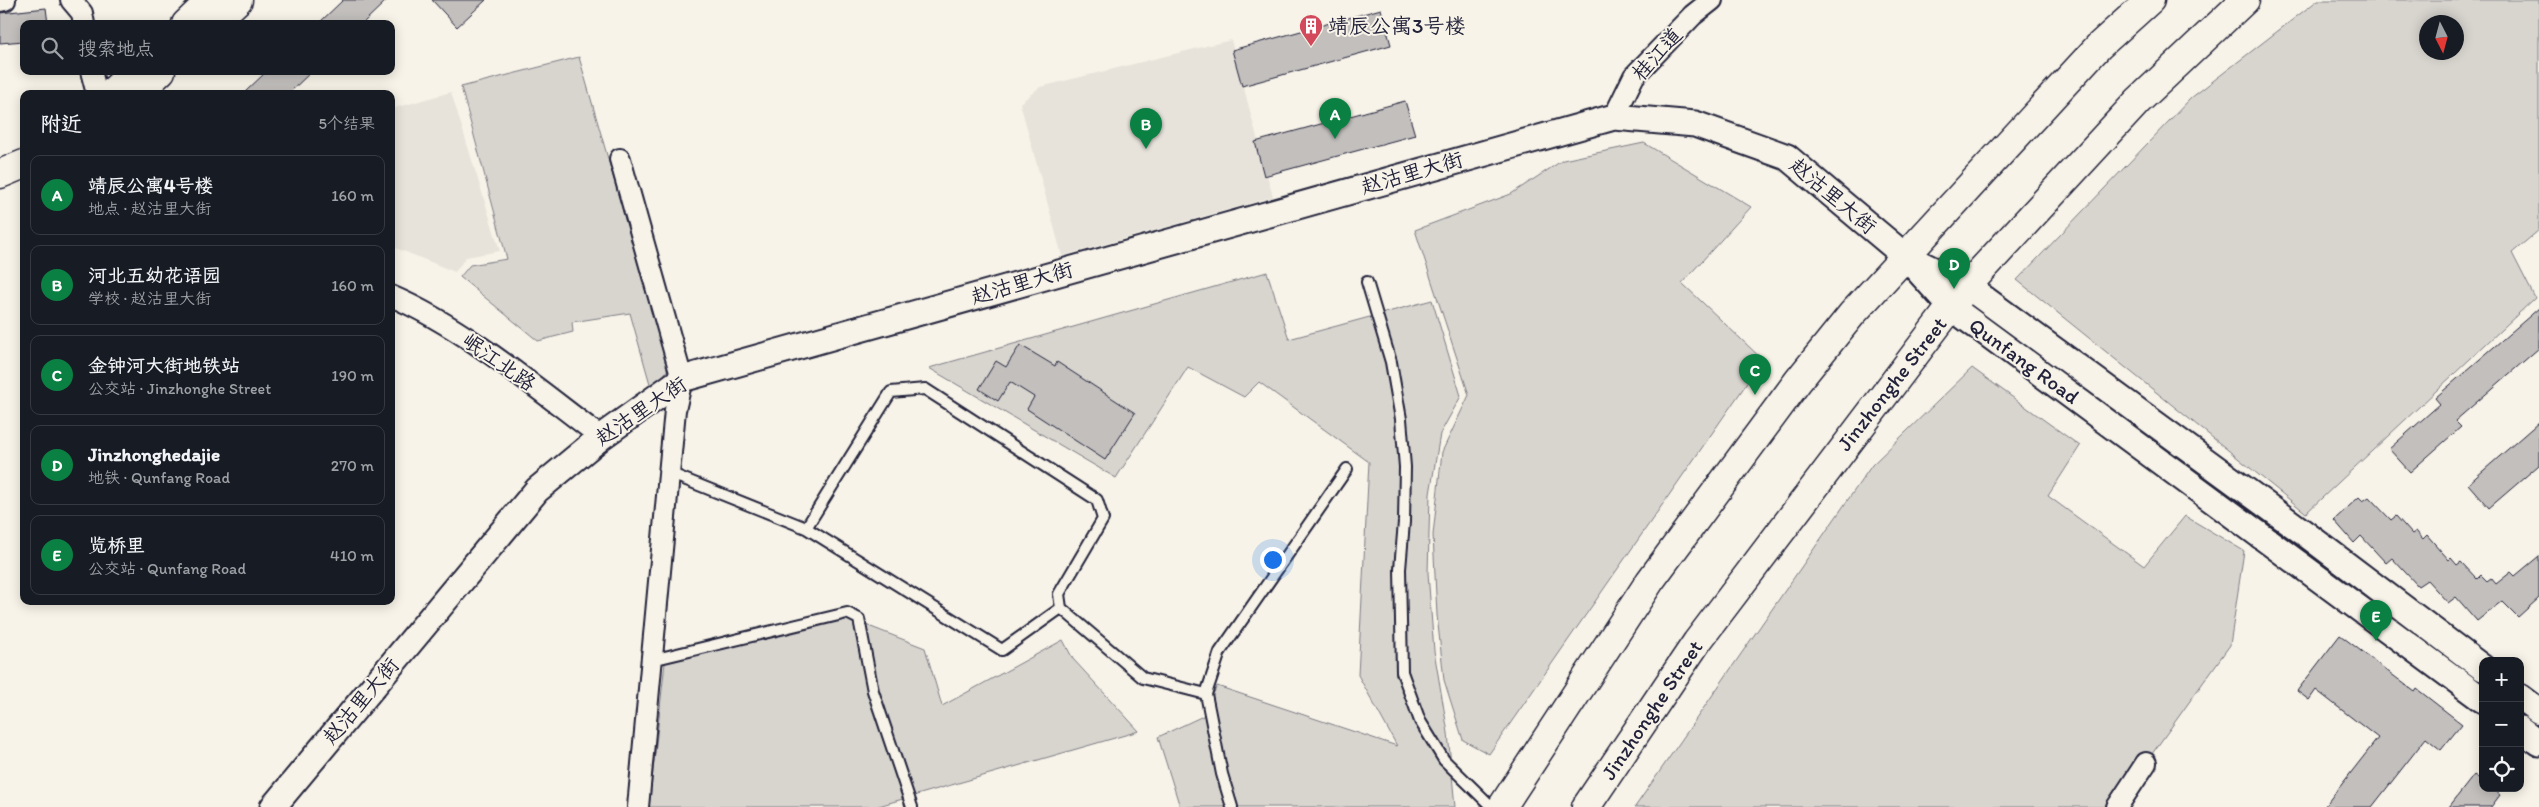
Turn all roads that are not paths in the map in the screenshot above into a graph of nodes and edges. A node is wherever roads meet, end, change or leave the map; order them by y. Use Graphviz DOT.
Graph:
graph roads {
  1 [pos="5,0"];
  2 [pos="71,0"];
  3 [pos="211,0"];
  4 [pos="238,0"];
  5 [pos="1712,0"];
  6 [pos="2150,0"];
  7 [pos="2244,0"];
  8 [pos="0,1"];
  9 [pos="83,20"];
  10 [pos="190,20"];
  11 [pos="216,20"];
  12 [pos="92,75"];
  13 [pos="130,75"];
  14 [pos="157,75"];
  15 [pos="96,90"];
  16 [pos="114,90"];
  17 [pos="141,90"];
  18 [pos="1614,117"];
  19 [pos="620,159"];
  20 [pos="20,166"];
  21 [pos="0,174"];
  22 [pos="20,184"];
  23 [pos="0,192"];
  24 [pos="1905,256"];
  25 [pos="1366,282"];
  26 [pos="1959,296"];
  27 [pos="395,298"];
  28 [pos="682,380"];
  29 [pos="601,437"];
  30 [pos="1347,468"];
  31 [pos="670,473"];
  32 [pos="806,528"];
  33 [pos="1061,608"];
  34 [pos="652,660"];
  35 [pos="2479,665"];
  36 [pos="1206,694"];
  37 [pos="2479,697"];
  38 [pos="2524,700"];
  39 [pos="2539,711"];
  40 [pos="2524,732"];
  41 [pos="2539,743"];
  42 [pos="2146,763"];
  43 [pos="273,807"];
  44 [pos="638,807"];
  45 [pos="912,807"];
  46 [pos="1232,807"];
  47 [pos="1492,807"];
  48 [pos="1502,807"];
  49 [pos="1586,807"];
  50 [pos="2117,807"];
  1 -- 8 [label="street"];
  2 -- 9 [label="street"];
  3 -- 10 [label="main road"];
  4 -- 11 [label="main road"];
  5 -- 18 [label="street, 桂江道"];
  6 -- 24 [label="main road"];
  7 -- 26 [label="main road, Jinzhonghe Street"];
  12 -- 15 [label="street"];
  13 -- 16 [label="main road"];
  14 -- 17 [label="main road"];
  18 -- 24 [label="street, 赵沽里大街"];
  18 -- 28 [label="street, 赵沽里大街"];
  19 -- 28 [label="street"];
  20 -- 21 [label="main road"];
  22 -- 23 [label="main road"];
  24 -- 26 [label="street, Qunfang Road"];
  24 -- 48 [label="main road"];
  25 -- 47 [label="lane"];
  26 -- 35 [label="street, Qunfang Road"];
  26 -- 37 [label="street, Qunfang Road"];
  26 -- 49 [label="main road, Jinzhonghe Street"];
  27 -- 29 [label="street, 岷江北路"];
  28 -- 29 [label="street, 赵沽里大街"];
  28 -- 31 [label="street"];
  29 -- 43 [label="street, 赵沽里大街"];
  30 -- 36 [label="lane"];
  31 -- 32 [label="lane"];
  31 -- 34 [label="street"];
  32 -- 33 [label="lane"];
  32 -- 33 [label="lane"];
  33 -- 36 [label="lane"];
  34 -- 44 [label="street"];
  34 -- 45 [label="lane"];
  36 -- 46 [label="lane"];
  38 -- 39 [label="street"];
  40 -- 41 [label="street"];
  42 -- 50 [label="street"];
}
